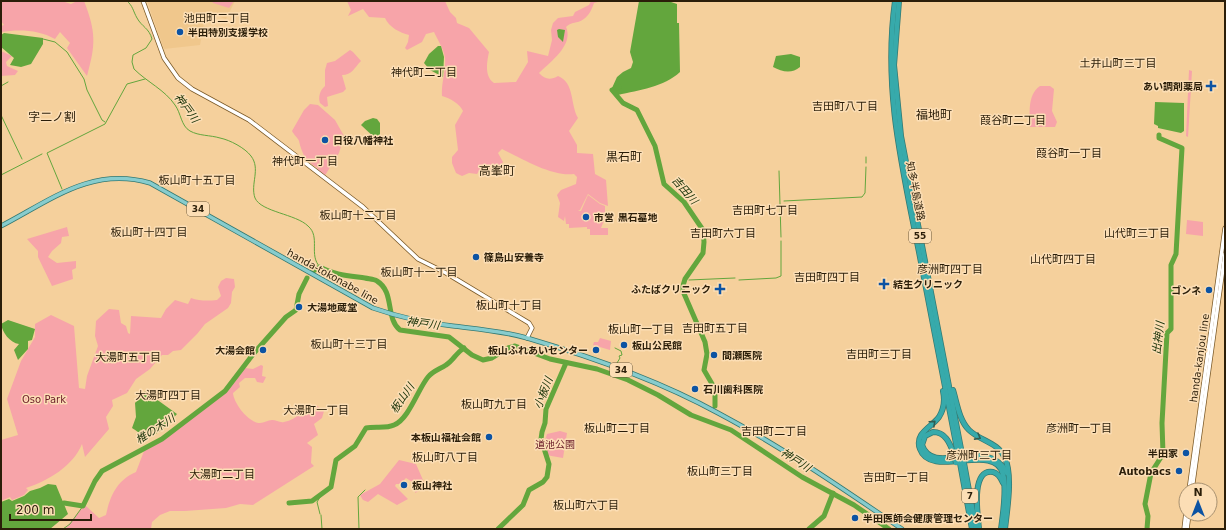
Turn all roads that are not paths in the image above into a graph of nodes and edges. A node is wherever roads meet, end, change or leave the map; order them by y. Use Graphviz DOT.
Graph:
graph roads {
  1 [pos="143,1"];
  2 [pos="895,1"];
  3 [pos="899,1"];
  4 [pos="1,226"];
  5 [pos="1225,228"];
  6 [pos="1225,254"];
  7 [pos="527,338"];
  8 [pos="936,342"];
  9 [pos="946,366"];
  10 [pos="958,454"];
  11 [pos="960,463"];
  12 [pos="1008,475"];
  13 [pos="1190,482"];
  14 [pos="1193,482"];
  15 [pos="1004,484"];
  16 [pos="902,529"];
  17 [pos="972,529"];
  18 [pos="977,529"];
  19 [pos="1001,529"];
  20 [pos="1005,529"];
  1 -- 7 [label="main road"];
  2 -- 8 [label="highway, 知多半島道路 / 55"];
  3 -- 9 [label="highway, 知多半島道路 / 55"];
  4 -- 7 [label="main road, handa-tokonabe line / 34"];
  5 -- 13 [label="main road, handa-kanjou line"];
  6 -- 14 [label="main road, handa-kanjou line"];
  7 -- 16 [label="main road, handa-tokonabe line / 34"];
  8 -- 10 [label="highway, 知多半島道路 / 55"];
  15 -- 8 [label="highway, one-way"];
  9 -- 10 [label="highway, 知多半島道路 / 55"];
  9 -- 12 [label="highway, one-way"];
  10 -- 11 [label="highway, 7, bridge"];
  10 -- 11 [label="highway, bridge"];
  10 -- 12 [label="highway"];
  11 -- 17 [label="highway, 7"];
  11 -- 18 [label="highway, 7"];
  12 -- 20 [label="highway"];
  15 -- 18 [label="highway"];
  15 -- 19 [label="highway"];
}
